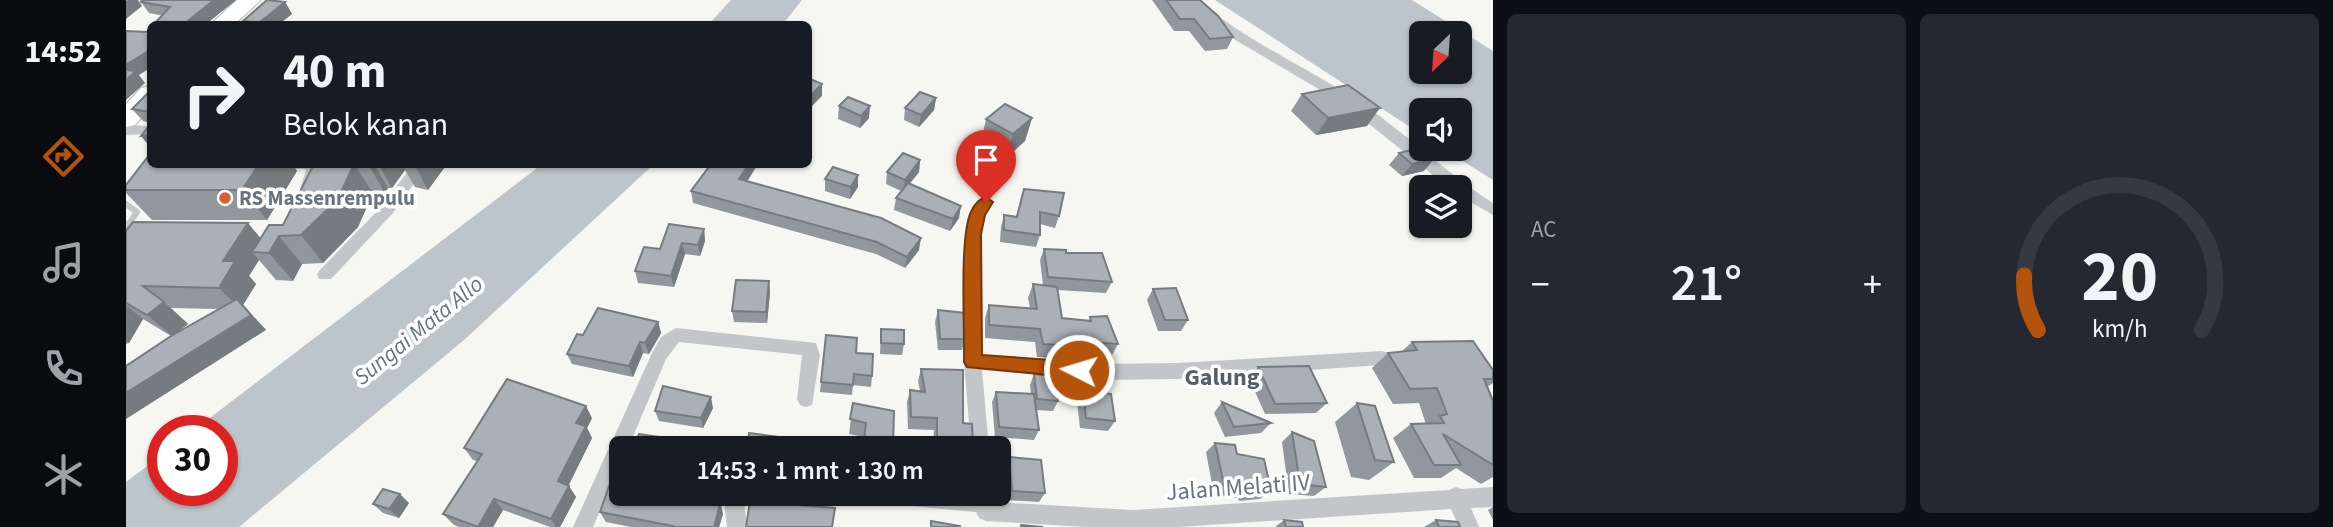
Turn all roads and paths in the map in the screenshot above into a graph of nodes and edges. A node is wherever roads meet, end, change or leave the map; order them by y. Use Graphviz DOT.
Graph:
graph roads {
  1 [pos="250,0"];
  2 [pos="1191,0"];
  3 [pos="226,21"];
  4 [pos="147,97"];
  5 [pos="127,118"];
  6 [pos="147,128"];
  7 [pos="308,168"];
  8 [pos="418,168"];
  9 [pos="1442,175"];
  10 [pos="1472,197"];
  11 [pos="986,202"];
  12 [pos="144,203"];
  13 [pos="126,204"];
  14 [pos="299,204"];
  15 [pos="1493,210"];
  16 [pos="137,212"];
  17 [pos="126,229"];
  18 [pos="325,275"];
  19 [pos="1382,358"];
  20 [pos="973,362"];
  21 [pos="806,398"];
  22 [pos="979,436"];
  23 [pos="1456,497"];
  24 [pos="1493,497"];
  25 [pos="734,506"];
  26 [pos="964,506"];
  27 [pos="986,509"];
  28 [pos="583,527"];
  29 [pos="737,527"];
  30 [pos="1469,527"];
  1 -- 3 [label="highway"];
  2 -- 9 [label="street"];
  4 -- 5 [label="highway"];
  5 -- 6 [label="street"];
  7 -- 14 [label="lane"];
  8 -- 18 [label="street"];
  10 -- 15 [label="street"];
  11 -- 20 [label="street"];
  12 -- 16 [label="lane"];
  13 -- 16 [label="lane"];
  16 -- 17 [label="lane"];
  19 -- 20 [label="street"];
  20 -- 22 [label="street"];
  21 -- 28 [label="street"];
  23 -- 24 [label="street, Jalan Melati IV"];
  23 -- 27 [label="street, Jalan Melati IV"];
  23 -- 30 [label="street"];
  25 -- 29 [label="street"];
  26 -- 27 [label="street, Jalan Melati IV"];
}
